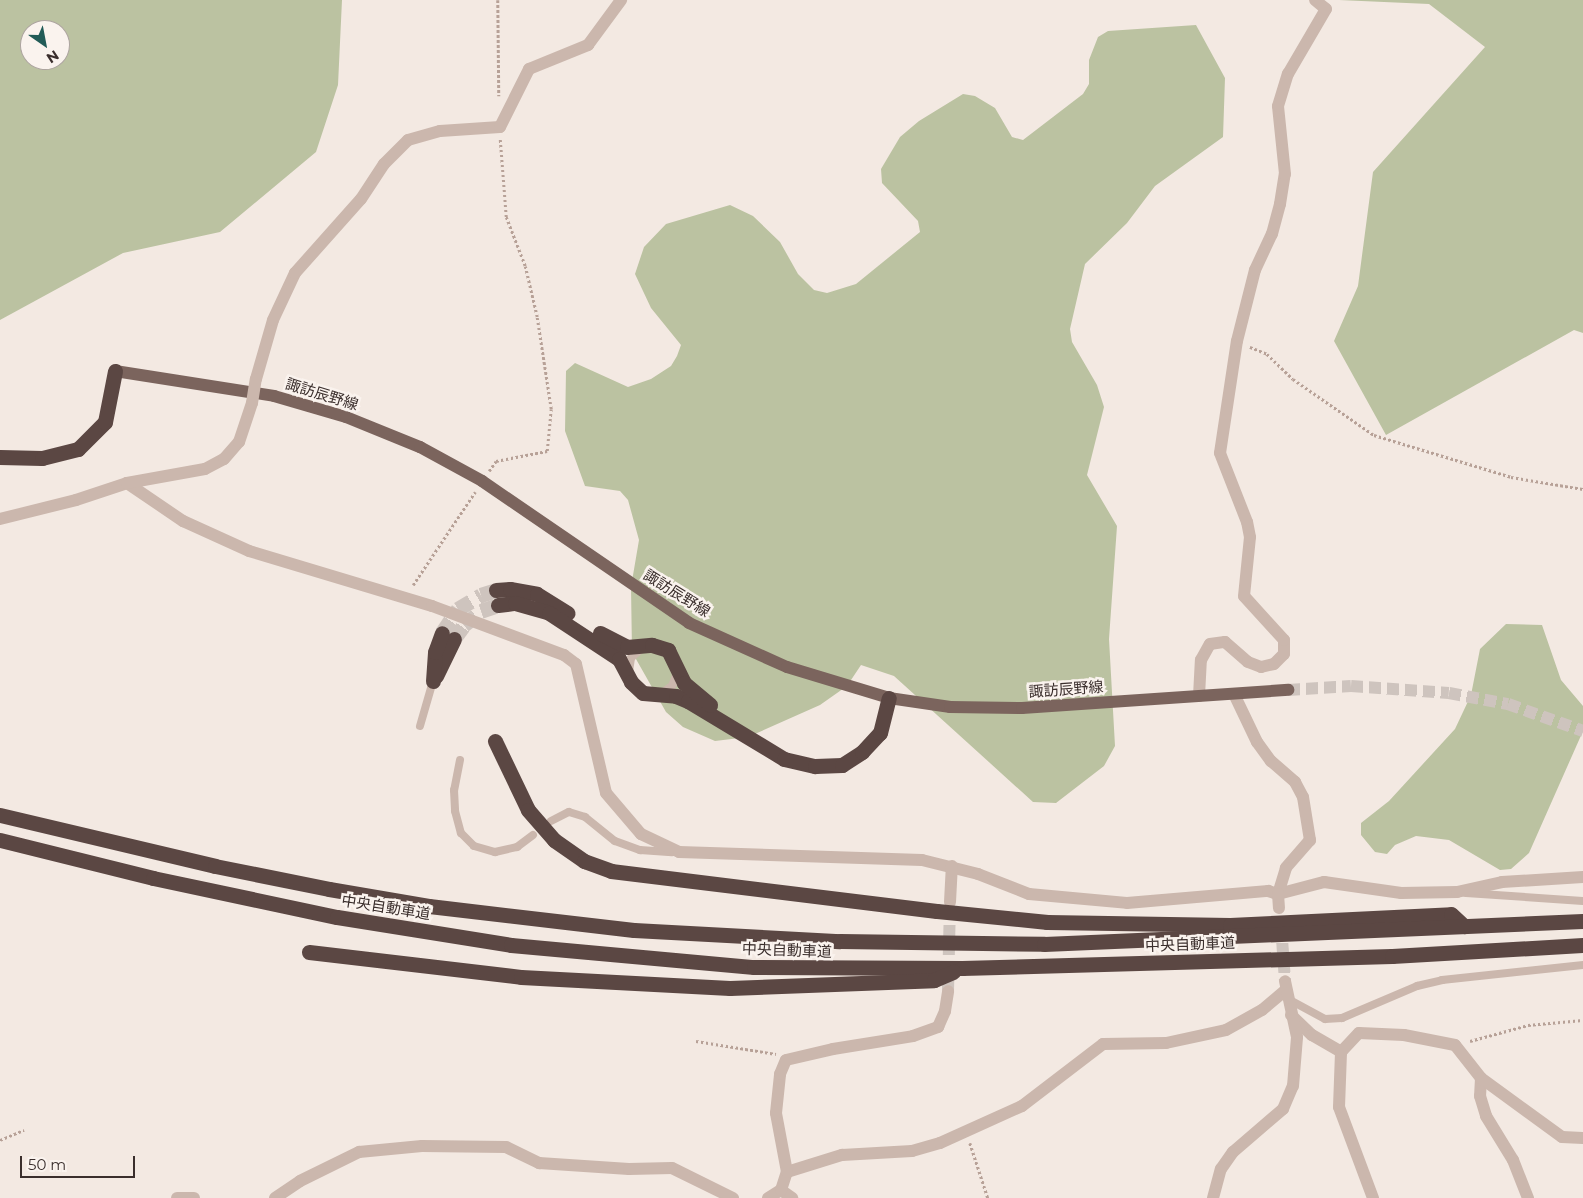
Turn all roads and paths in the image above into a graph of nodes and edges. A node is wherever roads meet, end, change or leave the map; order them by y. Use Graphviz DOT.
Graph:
graph roads {
  1 [pos="498,0"];
  2 [pos="622,0"];
  3 [pos="1316,0"];
  4 [pos="500,101"];
  5 [pos="500,127"];
  6 [pos="1237,341"];
  7 [pos="115,371"];
  8 [pos="0,457"];
  9 [pos="482,481"];
  10 [pos="127,483"];
  11 [pos="1583,489"];
  12 [pos="0,519"];
  13 [pos="405,597"];
  14 [pos="448,636"];
  15 [pos="644,647"];
  16 [pos="678,671"];
  17 [pos="628,674"];
  18 [pos="433,681"];
  19 [pos="1288,690"];
  20 [pos="659,694"];
  21 [pos="1234,694"];
  22 [pos="1200,696"];
  23 [pos="889,698"];
  24 [pos="420,726"];
  25 [pos="495,741"];
  26 [pos="771,751"];
  27 [pos="460,760"];
  28 [pos="0,815"];
  29 [pos="551,821"];
  30 [pos="532,835"];
  31 [pos="0,840"];
  32 [pos="678,852"];
  33 [pos="952,866"];
  34 [pos="1583,877"];
  35 [pos="1456,892"];
  36 [pos="1278,894"];
  37 [pos="1583,901"];
  38 [pos="950,902"];
  39 [pos="1279,908"];
  40 [pos="1583,921"];
  41 [pos="1464,926"];
  42 [pos="1583,945"];
  43 [pos="309,952"];
  44 [pos="1583,965"];
  45 [pos="962,968"];
  46 [pos="1286,990"];
  47 [pos="948,991"];
  48 [pos="1291,1015"];
  49 [pos="1583,1020"];
  50 [pos="696,1041"];
  51 [pos="1455,1045"];
  52 [pos="1341,1052"];
  53 [pos="786,1060"];
  54 [pos="1482,1078"];
  55 [pos="24,1130"];
  56 [pos="966,1132"];
  57 [pos="1583,1138"];
  58 [pos="0,1140"];
  59 [pos="787,1172"];
  60 [pos="781,1190"];
  61 [pos="177,1198"];
  62 [pos="194,1198"];
  63 [pos="275,1198"];
  64 [pos="733,1198"];
  65 [pos="768,1198"];
  66 [pos="792,1198"];
  67 [pos="988,1198"];
  68 [pos="1213,1198"];
  69 [pos="1373,1198"];
  70 [pos="1528,1198"];
  1 -- 4 [label="path"];
  2 -- 5 [label="street"];
  3 -- 6 [label="street"];
  5 -- 9 [label="path"];
  5 -- 10 [label="street, bridge"];
  6 -- 11 [label="path"];
  6 -- 22 [label="street"];
  7 -- 8 [label="highway"];
  7 -- 9 [label="main road, 諏訪辰野線"];
  9 -- 13 [label="path"];
  9 -- 23 [label="main road, 諏訪辰野線"];
  10 -- 12 [label="street"];
  10 -- 13 [label="street"];
  13 -- 32 [label="street"];
  14 -- 18 [label="highway"];
  15 -- 16 [label="highway"];
  15 -- 17 [label="lane"];
  15 -- 17 [label="highway"];
  16 -- 20 [label="lane"];
  16 -- 26 [label="highway"];
  17 -- 20 [label="highway"];
  18 -- 24 [label="lane"];
  19 -- 21 [label="main road, 諏訪辰野線"];
  20 -- 26 [label="highway"];
  21 -- 22 [label="main road, 諏訪辰野線"];
  21 -- 36 [label="street"];
  22 -- 23 [label="main road, 諏訪辰野線"];
  23 -- 26 [label="highway"];
  25 -- 41 [label="highway"];
  27 -- 30 [label="lane"];
  28 -- 41 [label="highway, 中央自動車道"];
  29 -- 32 [label="lane"];
  31 -- 45 [label="highway, 中央自動車道"];
  32 -- 33 [label="street"];
  33 -- 36 [label="street"];
  33 -- 38 [label="street"];
  34 -- 35 [label="street"];
  35 -- 36 [label="street"];
  35 -- 37 [label="lane"];
  36 -- 39 [label="street"];
  40 -- 41 [label="highway, 中央自動車道"];
  42 -- 45 [label="highway, 中央自動車道"];
  43 -- 45 [label="highway"];
  44 -- 46 [label="lane"];
  46 -- 48 [label="street"];
  46 -- 56 [label="street"];
  47 -- 53 [label="street"];
  48 -- 52 [label="street"];
  48 -- 68 [label="street"];
  49 -- 51 [label="path"];
  50 -- 53 [label="path"];
  51 -- 52 [label="street"];
  51 -- 54 [label="street"];
  52 -- 69 [label="street"];
  53 -- 59 [label="street"];
  54 -- 57 [label="street"];
  54 -- 70 [label="street"];
  55 -- 58 [label="path"];
  56 -- 59 [label="street"];
  56 -- 67 [label="path"];
  59 -- 60 [label="street"];
  60 -- 65 [label="street"];
  60 -- 66 [label="street"];
  61 -- 62 [label="street"];
  63 -- 64 [label="street"];
}
